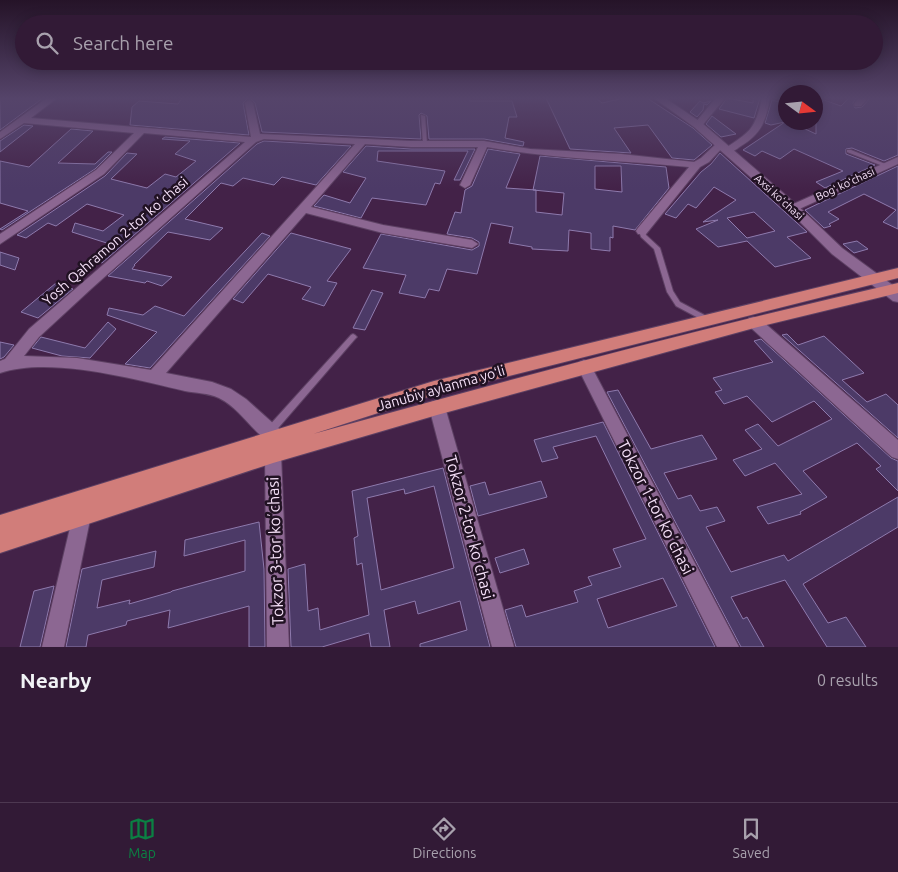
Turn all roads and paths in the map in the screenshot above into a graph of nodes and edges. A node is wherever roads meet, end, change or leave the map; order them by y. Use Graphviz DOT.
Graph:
graph roads {
  1 [pos="11,128"];
  2 [pos="120,128"];
  3 [pos="252,128"];
  4 [pos="424,128"];
  5 [pos="702,128"];
  6 [pos="758,128"];
  7 [pos="142,130"];
  8 [pos="0,136"];
  9 [pos="254,139"];
  10 [pos="363,141"];
  11 [pos="425,144"];
  12 [pos="484,144"];
  13 [pos="724,148"];
  14 [pos="849,151"];
  15 [pos="898,160"];
  16 [pos="696,165"];
  17 [pos="885,165"];
  18 [pos="465,186"];
  19 [pos="792,208"];
  20 [pos="303,209"];
  21 [pos="642,231"];
  22 [pos="0,240"];
  23 [pos="472,244"];
  24 [pos="898,273"];
  25 [pos="875,278"];
  26 [pos="895,292"];
  27 [pos="708,320"];
  28 [pos="754,322"];
  29 [pos="353,337"];
  30 [pos="5,365"];
  31 [pos="584,366"];
  32 [pos="154,377"];
  33 [pos="437,406"];
  34 [pos="273,441"];
  35 [pos="898,451"];
  36 [pos="82,516"];
  37 [pos="0,525"];
  38 [pos="0,543"];
  39 [pos="53,647"];
  40 [pos="278,647"];
  41 [pos="503,647"];
  42 [pos="728,647"];
  1 -- 8 [label="street"];
  2 -- 7 [label="street"];
  3 -- 9 [label="street"];
  4 -- 11 [label="lane"];
  5 -- 13 [label="street, Axsi koʻchasi"];
  6 -- 13 [label="street"];
  7 -- 9 [label="street"];
  7 -- 22 [label="street"];
  9 -- 10 [label="street"];
  9 -- 30 [label="street, Yosh Qahramon 2-tor koʼchasi"];
  10 -- 11 [label="street"];
  10 -- 20 [label="street"];
  11 -- 12 [label="street"];
  12 -- 16 [label="street"];
  12 -- 18 [label="street"];
  13 -- 16 [label="street"];
  13 -- 19 [label="street, Axsi koʻchasi"];
  14 -- 17 [label="lane"];
  15 -- 17 [label="street, Bogʻ koʻchasi"];
  16 -- 21 [label="street"];
  17 -- 19 [label="street, Bogʻ koʻchasi"];
  19 -- 25 [label="street, Axsi koʻchasi"];
  20 -- 23 [label="street"];
  20 -- 32 [label="street"];
  21 -- 27 [label="lane"];
  24 -- 25 [label="highway, Janubiy aylanma yoʻli"];
  25 -- 26 [label="street, Axsi koʻchasi"];
  25 -- 27 [label="highway, Janubiy aylanma yoʻli"];
  26 -- 28 [label="highway, Janubiy aylanma yoʻli"];
  27 -- 34 [label="highway, Janubiy aylanma yoʻli"];
  28 -- 31 [label="highway, Janubiy aylanma yoʻli"];
  28 -- 35 [label="street"];
  29 -- 34 [label="lane"];
  30 -- 32 [label="street"];
  31 -- 33 [label="highway, Janubiy aylanma yoʻli"];
  31 -- 42 [label="street, Tokzor 1-tor koʼchasi"];
  32 -- 34 [label="street"];
  33 -- 34 [label="highway, Janubiy aylanma yoʻli"];
  33 -- 41 [label="street, Tokzor 2-tor koʼchasi"];
  34 -- 36 [label="highway, Janubiy aylanma yoʻli"];
  34 -- 37 [label="highway, Janubiy aylanma yoʻli"];
  34 -- 40 [label="street, Tokzor 3-tor koʼchasi"];
  36 -- 38 [label="highway, Janubiy aylanma yoʻli"];
  36 -- 39 [label="street"];
}
